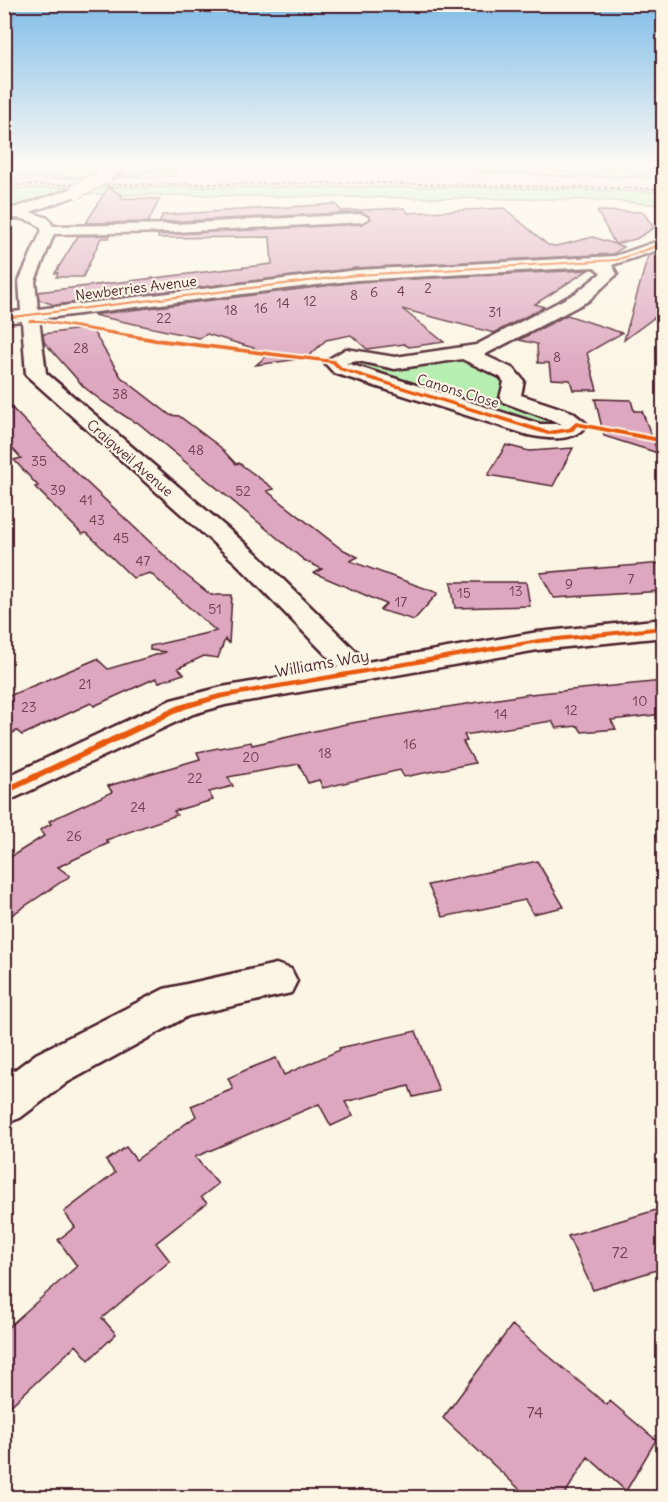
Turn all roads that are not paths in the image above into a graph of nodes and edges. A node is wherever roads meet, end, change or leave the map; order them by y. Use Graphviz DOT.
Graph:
graph roads {
  1 [pos="47,235"];
  2 [pos="663,243"];
  3 [pos="597,262"];
  4 [pos="28,314"];
  5 [pos="4,318"];
  6 [pos="467,354"];
  7 [pos="663,628"];
  8 [pos="360,672"];
  9 [pos="4,792"];
  10 [pos="276,981"];
  11 [pos="4,1104"];
  1 -- 4 [label="street, Craigweil Avenue"];
  2 -- 3 [label="street, Newberries Avenue"];
  3 -- 4 [label="street, Newberries Avenue"];
  3 -- 6 [label="street, Canons Close"];
  4 -- 5 [label="street, Newberries Avenue"];
  4 -- 8 [label="street, Craigweil Avenue"];
  6 -- 6 [label="street, Canons Close"];
  7 -- 8 [label="street, Williams Way"];
  8 -- 9 [label="street, Williams Way"];
  10 -- 11 [label="street"];
}
